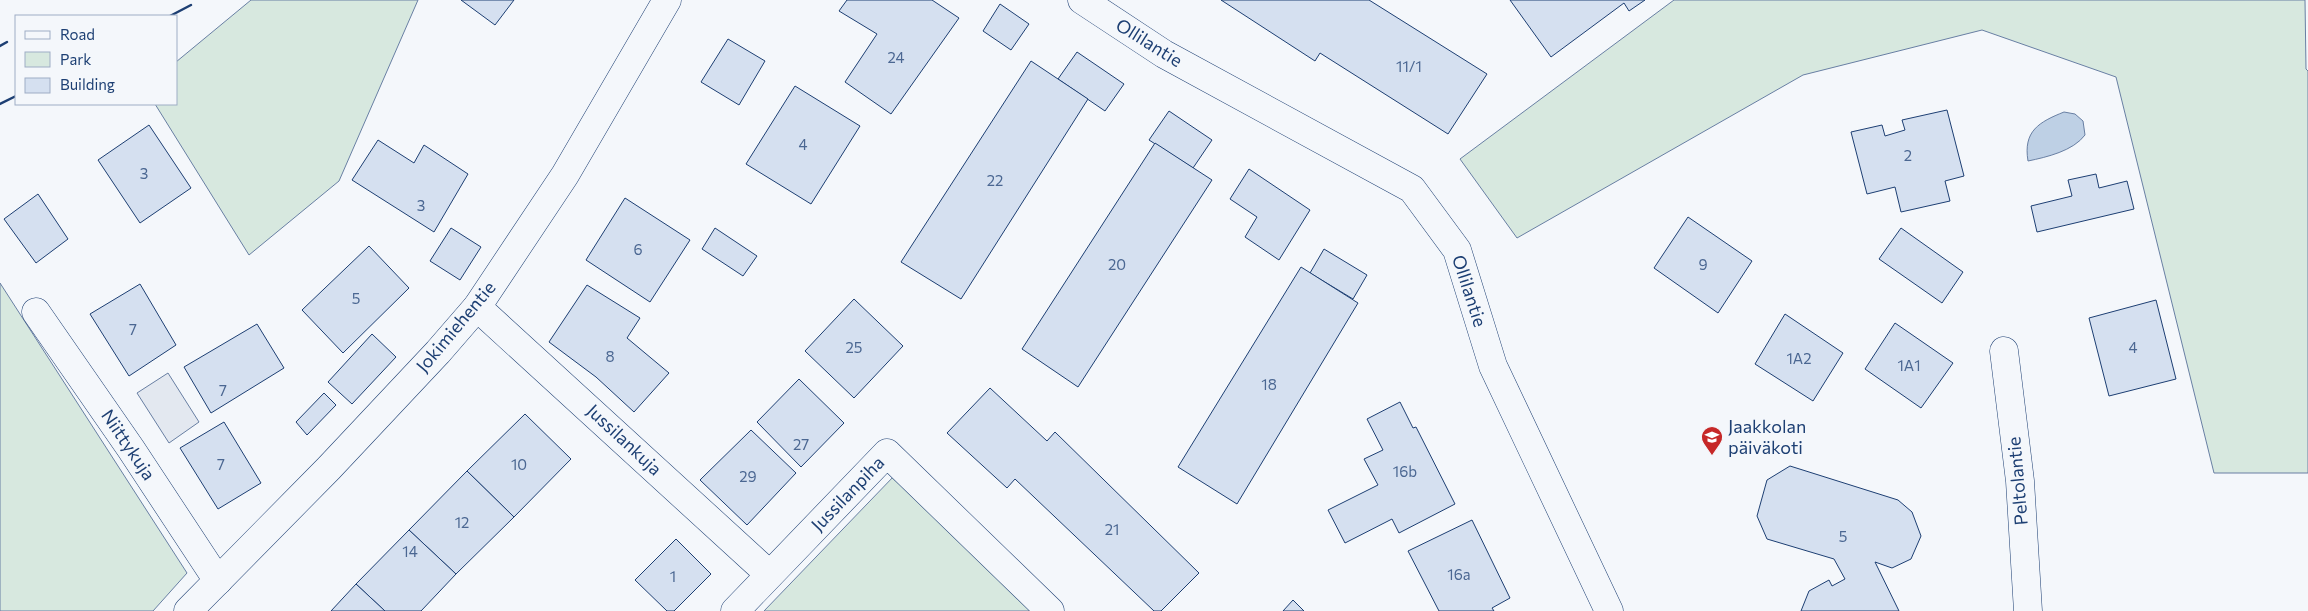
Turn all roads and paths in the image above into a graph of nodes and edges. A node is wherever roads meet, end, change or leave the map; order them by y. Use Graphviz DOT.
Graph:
graph roads {
  1 [pos="667,0"];
  2 [pos="1082,0"];
  3 [pos="477,307"];
  4 [pos="36,312"];
  5 [pos="2004,351"];
  6 [pos="769,574"];
  7 [pos="218,581"];
  8 [pos="188,611"];
  9 [pos="735,611"];
  10 [pos="1050,611"];
  11 [pos="1609,611"];
  12 [pos="2028,611"];
  1 -- 3 [label="street, Jokimiehentie"];
  2 -- 11 [label="street, Ollilantie"];
  3 -- 6 [label="street, Jussilankuja"];
  3 -- 7 [label="street, Jokimiehentie"];
  4 -- 7 [label="street, Niittykuja"];
  5 -- 12 [label="street, Peltolantie"];
  6 -- 9 [label="street, Jussilanpiha"];
  6 -- 10 [label="street, Jussilanpiha"];
  7 -- 8 [label="street, Jokimiehentie"];
}
